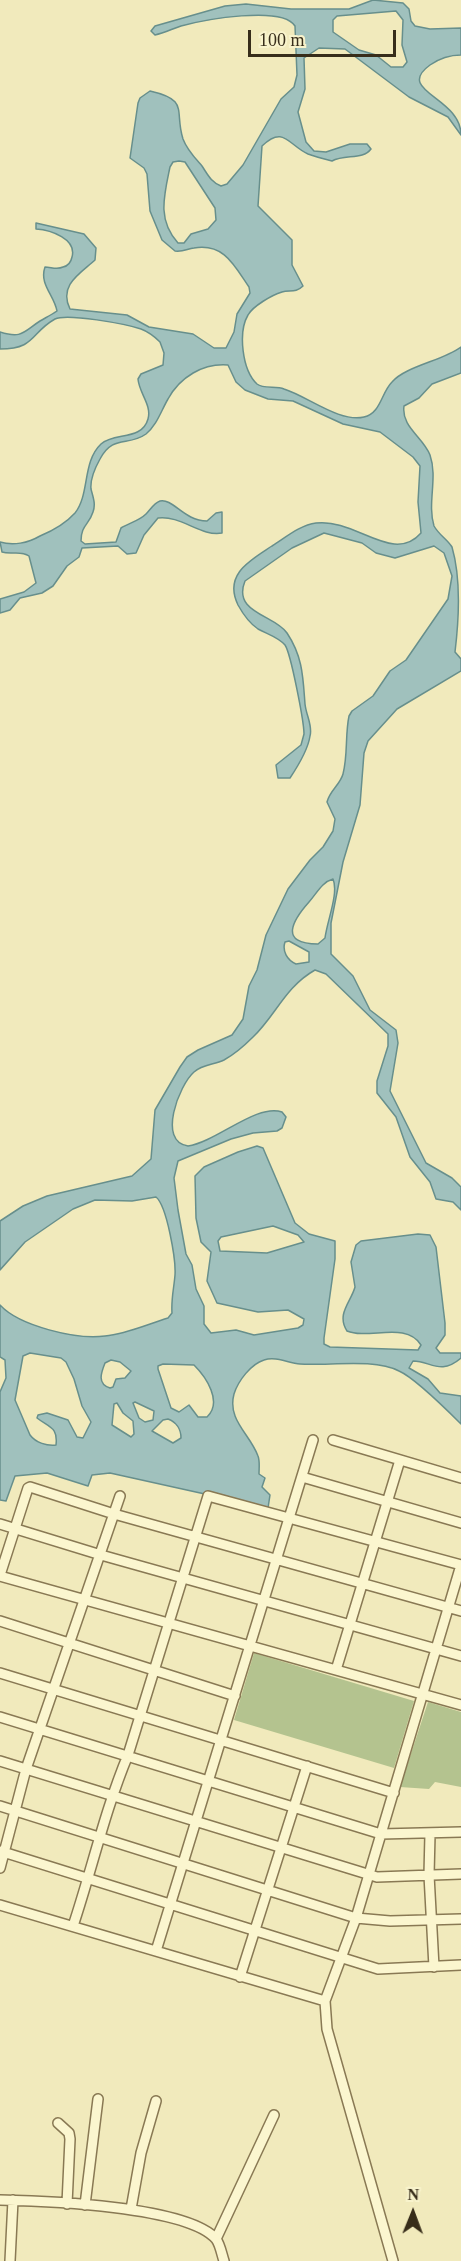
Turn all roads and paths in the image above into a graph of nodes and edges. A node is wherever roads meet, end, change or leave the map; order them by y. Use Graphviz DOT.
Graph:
graph roads {
  1 [pos="313,1440"];
  2 [pos="333,1440"];
  3 [pos="400,1460"];
  4 [pos="302,1477"];
  5 [pos="461,1478"];
  6 [pos="120,1496"];
  7 [pos="388,1502"];
  8 [pos="114,1514"];
  9 [pos="290,1517"];
  10 [pos="461,1523"];
  11 [pos="0,1524"];
  12 [pos="15,1528"];
  13 [pos="197,1536"];
  14 [pos="375,1542"];
  15 [pos="101,1555"];
  16 [pos="277,1559"];
  17 [pos="461,1565"];
  18 [pos="0,1576"];
  19 [pos="184,1577"];
  20 [pos="362,1584"];
  21 [pos="85,1600"];
  22 [pos="264,1600"];
  23 [pos="449,1608"];
  24 [pos="461,1611"];
  25 [pos="0,1621"];
  26 [pos="169,1624"];
  27 [pos="350,1624"];
  28 [pos="70,1643"];
  29 [pos="250,1646"];
  30 [pos="438,1649"];
  31 [pos="461,1656"];
  32 [pos="154,1670"];
  33 [pos="336,1670"];
  34 [pos="0,1673"];
  35 [pos="56,1689"];
  36 [pos="424,1695"];
  37 [pos="235,1696"];
  38 [pos="461,1706"];
  39 [pos="140,1715"];
  40 [pos="0,1717"];
  41 [pos="41,1730"];
  42 [pos="221,1741"];
  43 [pos="128,1755"];
  44 [pos="0,1761"];
  45 [pos="307,1766"];
  46 [pos="26,1769"];
  47 [pos="208,1781"];
  48 [pos="394,1792"];
  49 [pos="111,1796"];
  50 [pos="0,1806"];
  51 [pos="294,1806"];
  52 [pos="16,1811"];
  53 [pos="197,1822"];
  54 [pos="461,1832"];
  55 [pos="381,1834"];
  56 [pos="430,1834"];
  57 [pos="101,1839"];
  58 [pos="280,1847"];
  59 [pos="2,1852"];
  60 [pos="183,1865"];
  61 [pos="0,1868"];
  62 [pos="368,1874"];
  63 [pos="461,1874"];
  64 [pos="429,1875"];
  65 [pos="88,1879"];
  66 [pos="267,1891"];
  67 [pos="0,1905"];
  68 [pos="170,1905"];
  69 [pos="356,1918"];
  70 [pos="461,1919"];
  71 [pos="433,1920"];
  72 [pos="73,1926"];
  73 [pos="255,1931"];
  74 [pos="156,1951"];
  75 [pos="341,1958"];
  76 [pos="461,1965"];
  77 [pos="434,1966"];
  78 [pos="240,1977"];
  79 [pos="325,2001"];
  80 [pos="98,2099"];
  81 [pos="156,2101"];
  82 [pos="274,2115"];
  83 [pos="58,2123"];
  84 [pos="0,2200"];
  85 [pos="14,2200"];
  86 [pos="67,2204"];
  87 [pos="85,2205"];
  88 [pos="131,2209"];
  89 [pos="216,2239"];
  90 [pos="10,2261"];
  91 [pos="224,2261"];
  92 [pos="393,2261"];
  1 -- 4 [label="street"];
  2 -- 3 [label="street"];
  3 -- 5 [label="street"];
  3 -- 7 [label="street"];
  4 -- 7 [label="street"];
  4 -- 9 [label="street"];
  6 -- 8 [label="street"];
  7 -- 10 [label="street"];
  7 -- 14 [label="street"];
  8 -- 12 [label="street"];
  8 -- 13 [label="street"];
  8 -- 15 [label="street"];
  9 -- 13 [label="street"];
  9 -- 14 [label="street"];
  9 -- 16 [label="street"];
  11 -- 12 [label="street"];
  12 -- 15 [label="street"];
  12 -- 18 [label="street"];
  13 -- 16 [label="street"];
  13 -- 19 [label="street"];
  14 -- 17 [label="street"];
  14 -- 20 [label="street"];
  15 -- 19 [label="street"];
  15 -- 21 [label="street"];
  16 -- 20 [label="street"];
  16 -- 22 [label="street"];
  17 -- 23 [label="street"];
  18 -- 21 [label="street"];
  19 -- 22 [label="street"];
  19 -- 26 [label="street"];
  20 -- 23 [label="street"];
  20 -- 27 [label="street"];
  21 -- 26 [label="street"];
  21 -- 28 [label="street"];
  22 -- 27 [label="street"];
  22 -- 29 [label="street"];
  23 -- 24 [label="street"];
  23 -- 30 [label="street"];
  25 -- 28 [label="street"];
  26 -- 29 [label="street"];
  26 -- 32 [label="street"];
  27 -- 30 [label="street"];
  27 -- 33 [label="street"];
  28 -- 32 [label="street"];
  28 -- 35 [label="street"];
  29 -- 33 [label="street"];
  29 -- 37 [label="street"];
  30 -- 31 [label="street"];
  30 -- 36 [label="street"];
  32 -- 37 [label="street"];
  32 -- 39 [label="street"];
  33 -- 36 [label="street"];
  34 -- 35 [label="street"];
  35 -- 39 [label="street"];
  35 -- 41 [label="street"];
  36 -- 38 [label="street"];
  36 -- 48 [label="street"];
  37 -- 42 [label="street"];
  39 -- 42 [label="street"];
  39 -- 43 [label="street"];
  40 -- 41 [label="street"];
  41 -- 43 [label="street"];
  41 -- 46 [label="street"];
  42 -- 45 [label="street"];
  42 -- 47 [label="street"];
  43 -- 47 [label="street"];
  43 -- 49 [label="street"];
  44 -- 46 [label="street"];
  45 -- 48 [label="street"];
  45 -- 51 [label="street"];
  46 -- 49 [label="street"];
  46 -- 52 [label="street"];
  47 -- 51 [label="street"];
  47 -- 53 [label="street"];
  48 -- 55 [label="street"];
  49 -- 53 [label="street"];
  49 -- 57 [label="street"];
  50 -- 52 [label="street"];
  51 -- 55 [label="street"];
  51 -- 58 [label="street"];
  52 -- 57 [label="street"];
  52 -- 59 [label="street"];
  53 -- 58 [label="street"];
  53 -- 60 [label="street"];
  54 -- 56 [label="street"];
  55 -- 56 [label="street"];
  55 -- 62 [label="street"];
  56 -- 64 [label="street"];
  57 -- 60 [label="street"];
  57 -- 65 [label="street"];
  58 -- 62 [label="street"];
  58 -- 66 [label="street"];
  59 -- 61 [label="street"];
  59 -- 65 [label="street"];
  60 -- 66 [label="street"];
  60 -- 68 [label="street"];
  62 -- 64 [label="street"];
  62 -- 69 [label="street"];
  63 -- 64 [label="street"];
  64 -- 71 [label="street"];
  65 -- 68 [label="street"];
  65 -- 72 [label="street"];
  66 -- 69 [label="street"];
  66 -- 73 [label="street"];
  67 -- 72 [label="street"];
  68 -- 73 [label="street"];
  68 -- 74 [label="street"];
  69 -- 71 [label="street"];
  69 -- 75 [label="street"];
  70 -- 71 [label="street"];
  71 -- 77 [label="street"];
  72 -- 74 [label="street"];
  73 -- 75 [label="street"];
  73 -- 78 [label="street"];
  74 -- 78 [label="street"];
  75 -- 77 [label="street"];
  75 -- 79 [label="street"];
  76 -- 77 [label="street"];
  78 -- 79 [label="street"];
  79 -- 92 [label="street"];
  80 -- 87 [label="street"];
  81 -- 88 [label="street"];
  82 -- 89 [label="street"];
  83 -- 86 [label="street"];
  84 -- 85 [label="street"];
  85 -- 86 [label="street"];
  85 -- 90 [label="street"];
  86 -- 87 [label="street"];
  87 -- 88 [label="street"];
  88 -- 89 [label="street"];
  89 -- 91 [label="street"];
}
